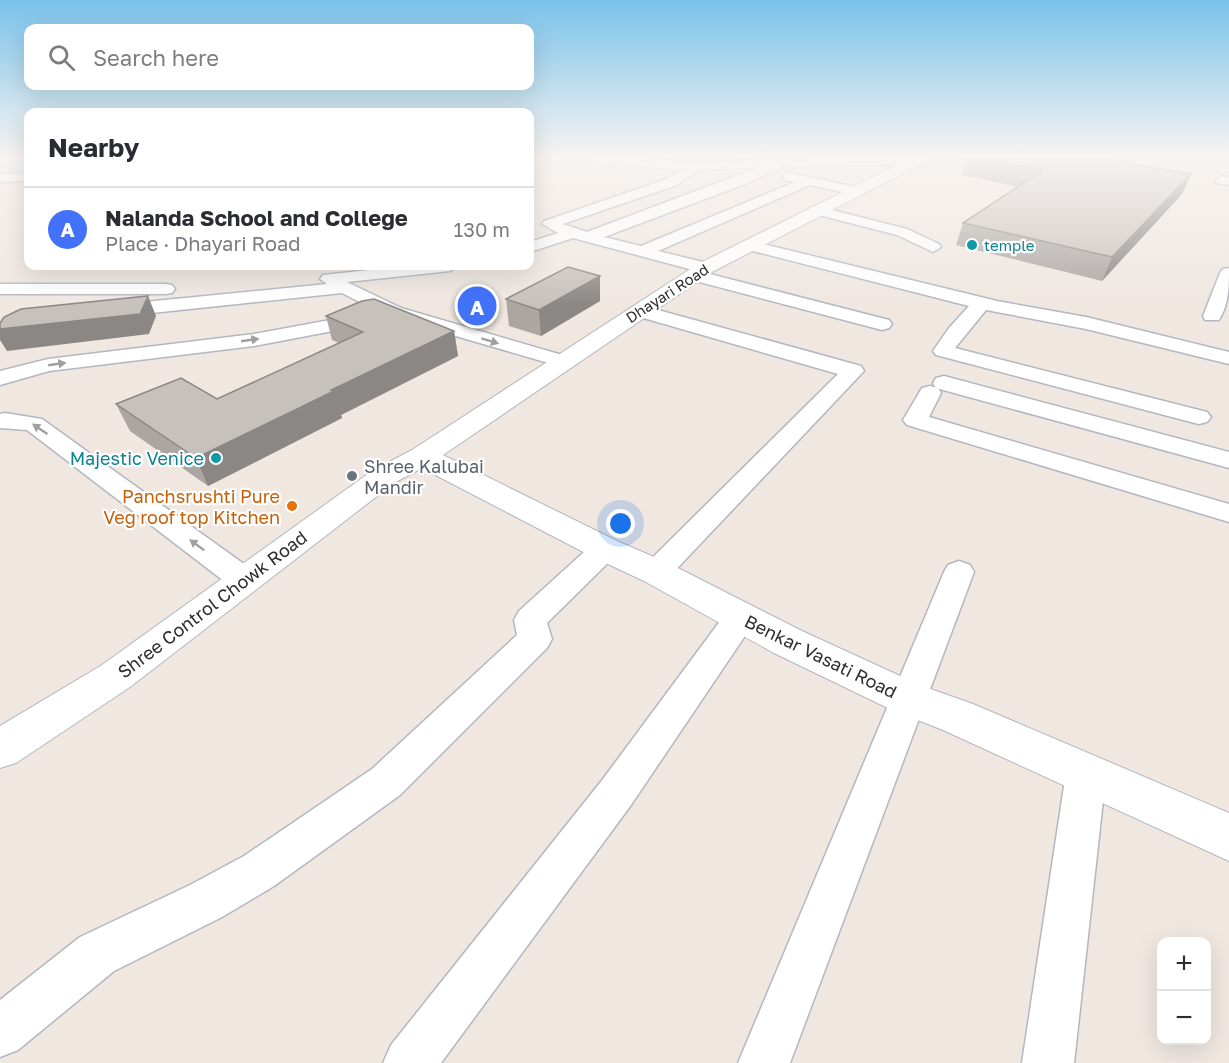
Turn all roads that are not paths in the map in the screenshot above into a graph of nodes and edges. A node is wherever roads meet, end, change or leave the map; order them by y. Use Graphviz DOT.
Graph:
graph roads {
  1 [pos="600,207"];
  2 [pos="670,207"];
  3 [pos="749,207"];
  4 [pos="823,207"];
  5 [pos="816,210"];
  6 [pos="572,232"];
  7 [pos="589,237"];
  8 [pos="534,246"];
  9 [pos="752,246"];
  10 [pos="933,247"];
  11 [pos="643,251"];
  12 [pos="413,270"];
  13 [pos="699,271"];
  14 [pos="1229,273"];
  15 [pos="0,290"];
  16 [pos="982,303"];
  17 [pos="640,311"];
  18 [pos="394,312"];
  19 [pos="94,313"];
  20 [pos="1212,316"];
  21 [pos="882,324"];
  22 [pos="1229,358"];
  23 [pos="562,361"];
  24 [pos="0,378"];
  25 [pos="1199,417"];
  26 [pos="0,422"];
  27 [pos="422,456"];
  28 [pos="1229,460"];
  29 [pos="1229,513"];
  30 [pos="605,549"];
  31 [pos="656,572"];
  32 [pos="959,572"];
  33 [pos="244,580"];
  34 [pos="740,618"];
  35 [pos="908,698"];
  36 [pos="0,749"];
  37 [pos="1086,773"];
  38 [pos="1229,837"];
  39 [pos="0,1032"];
  40 [pos="409,1063"];
  41 [pos="764,1063"];
  42 [pos="1048,1063"];
  1 -- 6 [label="street"];
  2 -- 7 [label="street"];
  3 -- 11 [label="street"];
  4 -- 5 [label="street, Dhayari Road"];
  5 -- 9 [label="street, Dhayari Road"];
  5 -- 10 [label="street"];
  6 -- 7 [label="street"];
  6 -- 8 [label="street"];
  7 -- 11 [label="street"];
  9 -- 13 [label="street, Dhayari Road"];
  9 -- 16 [label="street"];
  11 -- 13 [label="street"];
  12 -- 15 [label="street"];
  13 -- 17 [label="street, Dhayari Road"];
  13 -- 21 [label="street"];
  14 -- 20 [label="street"];
  16 -- 22 [label="street"];
  16 -- 25 [label="street"];
  17 -- 23 [label="street, Dhayari Road"];
  17 -- 31 [label="street"];
  18 -- 19 [label="street"];
  18 -- 23 [label="street, one-way"];
  24 -- 18 [label="street, one-way"];
  23 -- 27 [label="street, Dhayari Road"];
  33 -- 26 [label="street, one-way"];
  27 -- 30 [label="street, Benkar Vasati Road"];
  27 -- 33 [label="street, Shree Control Chowk Road"];
  28 -- 29 [label="street"];
  30 -- 31 [label="street, Benkar Vasati Road"];
  30 -- 39 [label="street"];
  31 -- 34 [label="street, Benkar Vasati Road"];
  32 -- 35 [label="street"];
  33 -- 36 [label="street, Shree Control Chowk Road"];
  34 -- 35 [label="street, Benkar Vasati Road"];
  34 -- 40 [label="street"];
  35 -- 37 [label="street, Benkar Vasati Road"];
  35 -- 41 [label="street"];
  37 -- 38 [label="street, Benkar Vasati Road"];
  37 -- 42 [label="street"];
}
